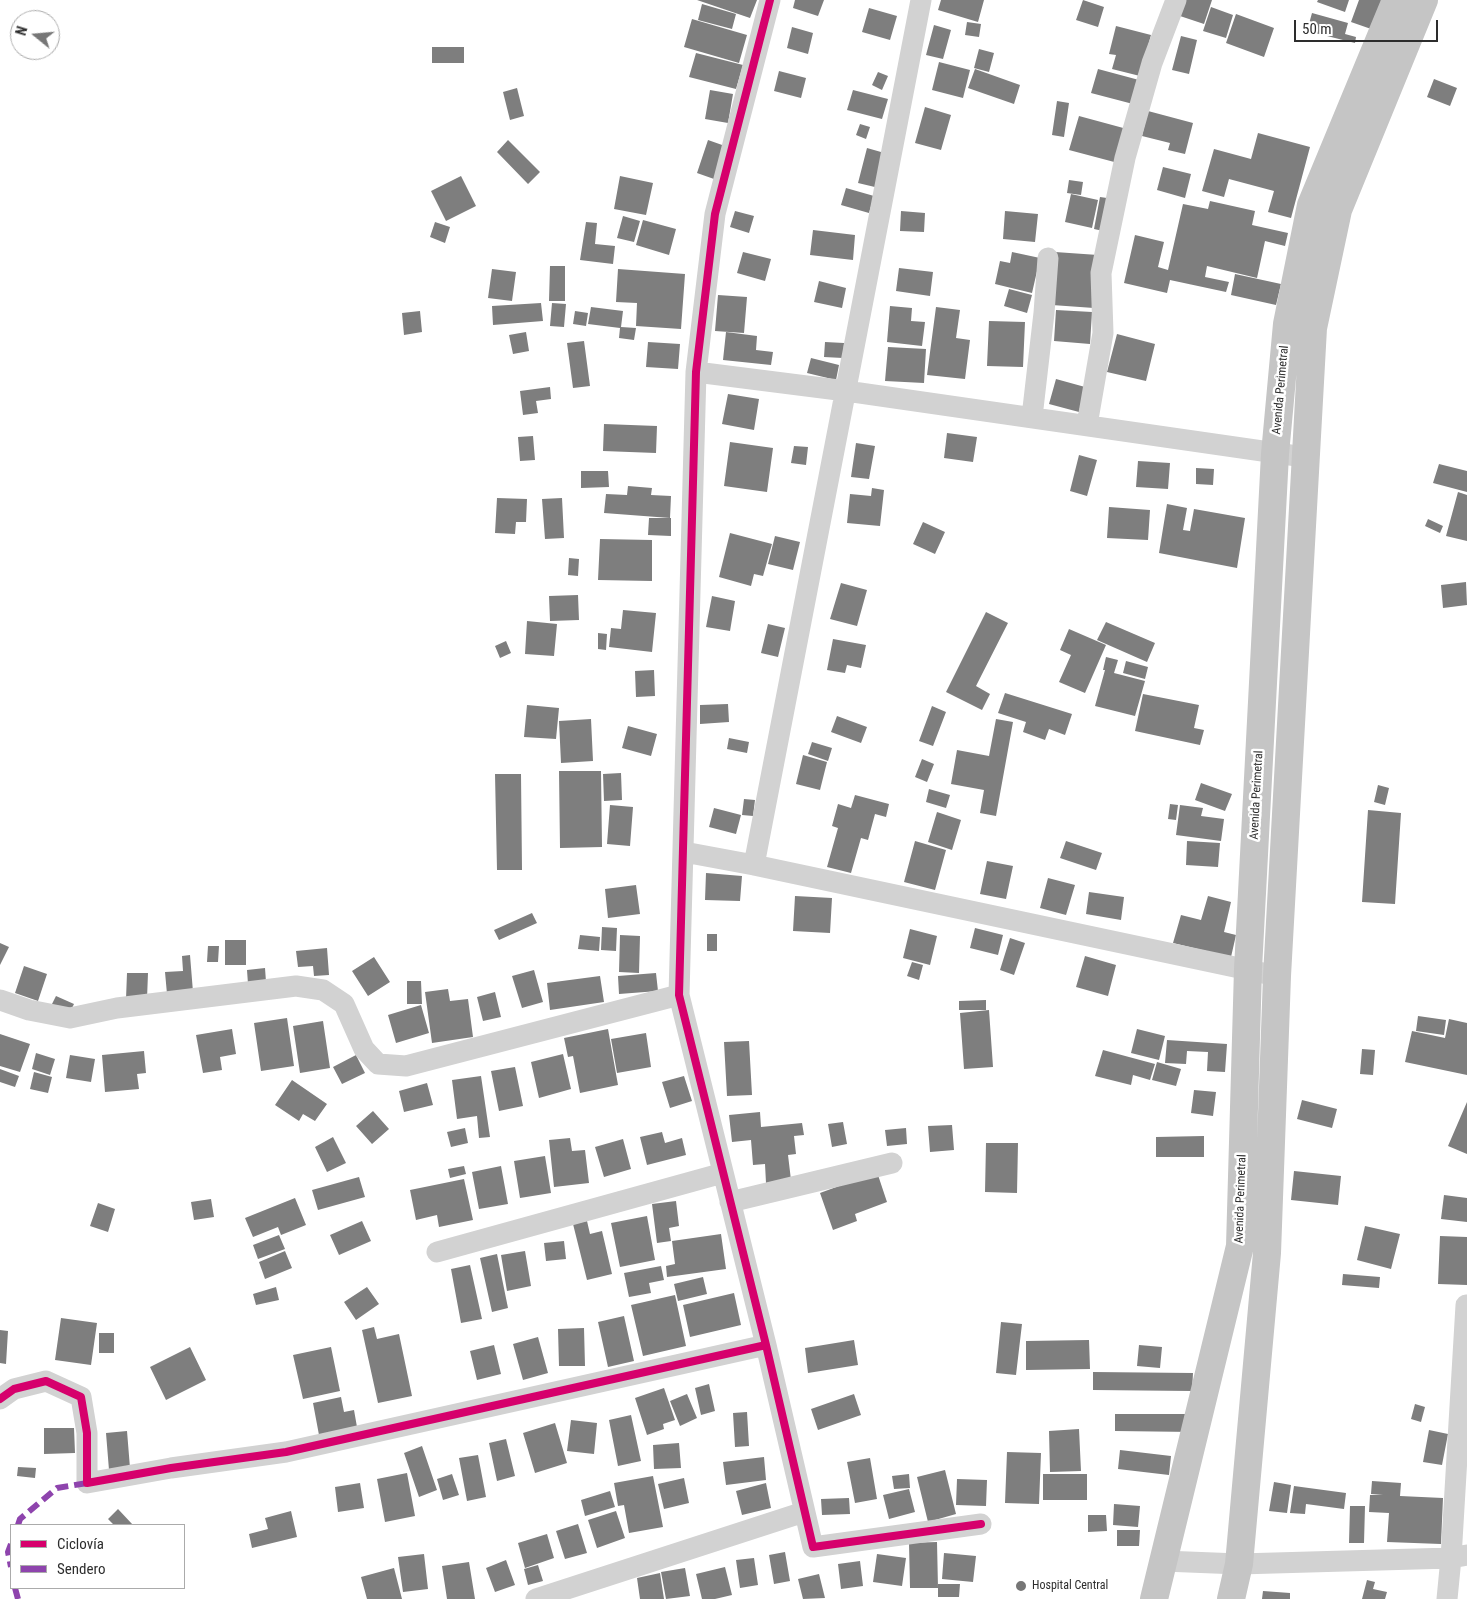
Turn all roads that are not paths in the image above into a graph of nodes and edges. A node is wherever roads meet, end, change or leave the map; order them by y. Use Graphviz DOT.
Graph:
graph roads {
  1 [pos="770,0"];
  2 [pos="921,0"];
  3 [pos="1176,0"];
  4 [pos="1396,0"];
  5 [pos="1424,0"];
  6 [pos="1048,258"];
  7 [pos="696,372"];
  8 [pos="846,391"];
  9 [pos="1032,417"];
  10 [pos="1087,425"];
  11 [pos="1275,454"];
  12 [pos="1304,457"];
  13 [pos="684,852"];
  14 [pos="754,864"];
  15 [pos="1248,969"];
  16 [pos="1277,976"];
  17 [pos="679,995"];
  18 [pos="0,1000"];
  19 [pos="892,1163"];
  20 [pos="723,1173"];
  21 [pos="730,1202"];
  22 [pos="437,1252"];
  23 [pos="1466,1305"];
  24 [pos="766,1345"];
  25 [pos="0,1400"];
  26 [pos="804,1512"];
  27 [pos="981,1524"];
  28 [pos="1459,1556"];
  29 [pos="1163,1562"];
  30 [pos="1239,1564"];
  31 [pos="536,1599"];
  32 [pos="1154,1599"];
  33 [pos="1231,1599"];
  34 [pos="1447,1599"];
  1 -- 7 [label="street"];
  2 -- 8 [label="street"];
  3 -- 10 [label="street"];
  4 -- 11 [label="main road, Avenida Perimetral"];
  5 -- 12 [label="main road"];
  6 -- 9 [label="street"];
  7 -- 8 [label="street"];
  7 -- 13 [label="street"];
  8 -- 9 [label="street"];
  8 -- 14 [label="street"];
  9 -- 10 [label="street"];
  10 -- 11 [label="street"];
  11 -- 12 [label="street"];
  11 -- 15 [label="main road, Avenida Perimetral"];
  12 -- 16 [label="main road"];
  13 -- 14 [label="street"];
  13 -- 17 [label="street"];
  14 -- 15 [label="street"];
  15 -- 16 [label="street"];
  15 -- 29 [label="main road, Avenida Perimetral"];
  16 -- 30 [label="main road"];
  17 -- 18 [label="street"];
  17 -- 20 [label="street"];
  19 -- 21 [label="street"];
  20 -- 21 [label="street"];
  20 -- 22 [label="street"];
  21 -- 24 [label="street"];
  23 -- 28 [label="street"];
  24 -- 25 [label="street"];
  24 -- 26 [label="street"];
  26 -- 27 [label="street"];
  26 -- 31 [label="street"];
  28 -- 30 [label="street"];
  28 -- 34 [label="street"];
  29 -- 30 [label="street"];
  29 -- 32 [label="main road, Avenida Perimetral"];
  30 -- 33 [label="main road"];
}
